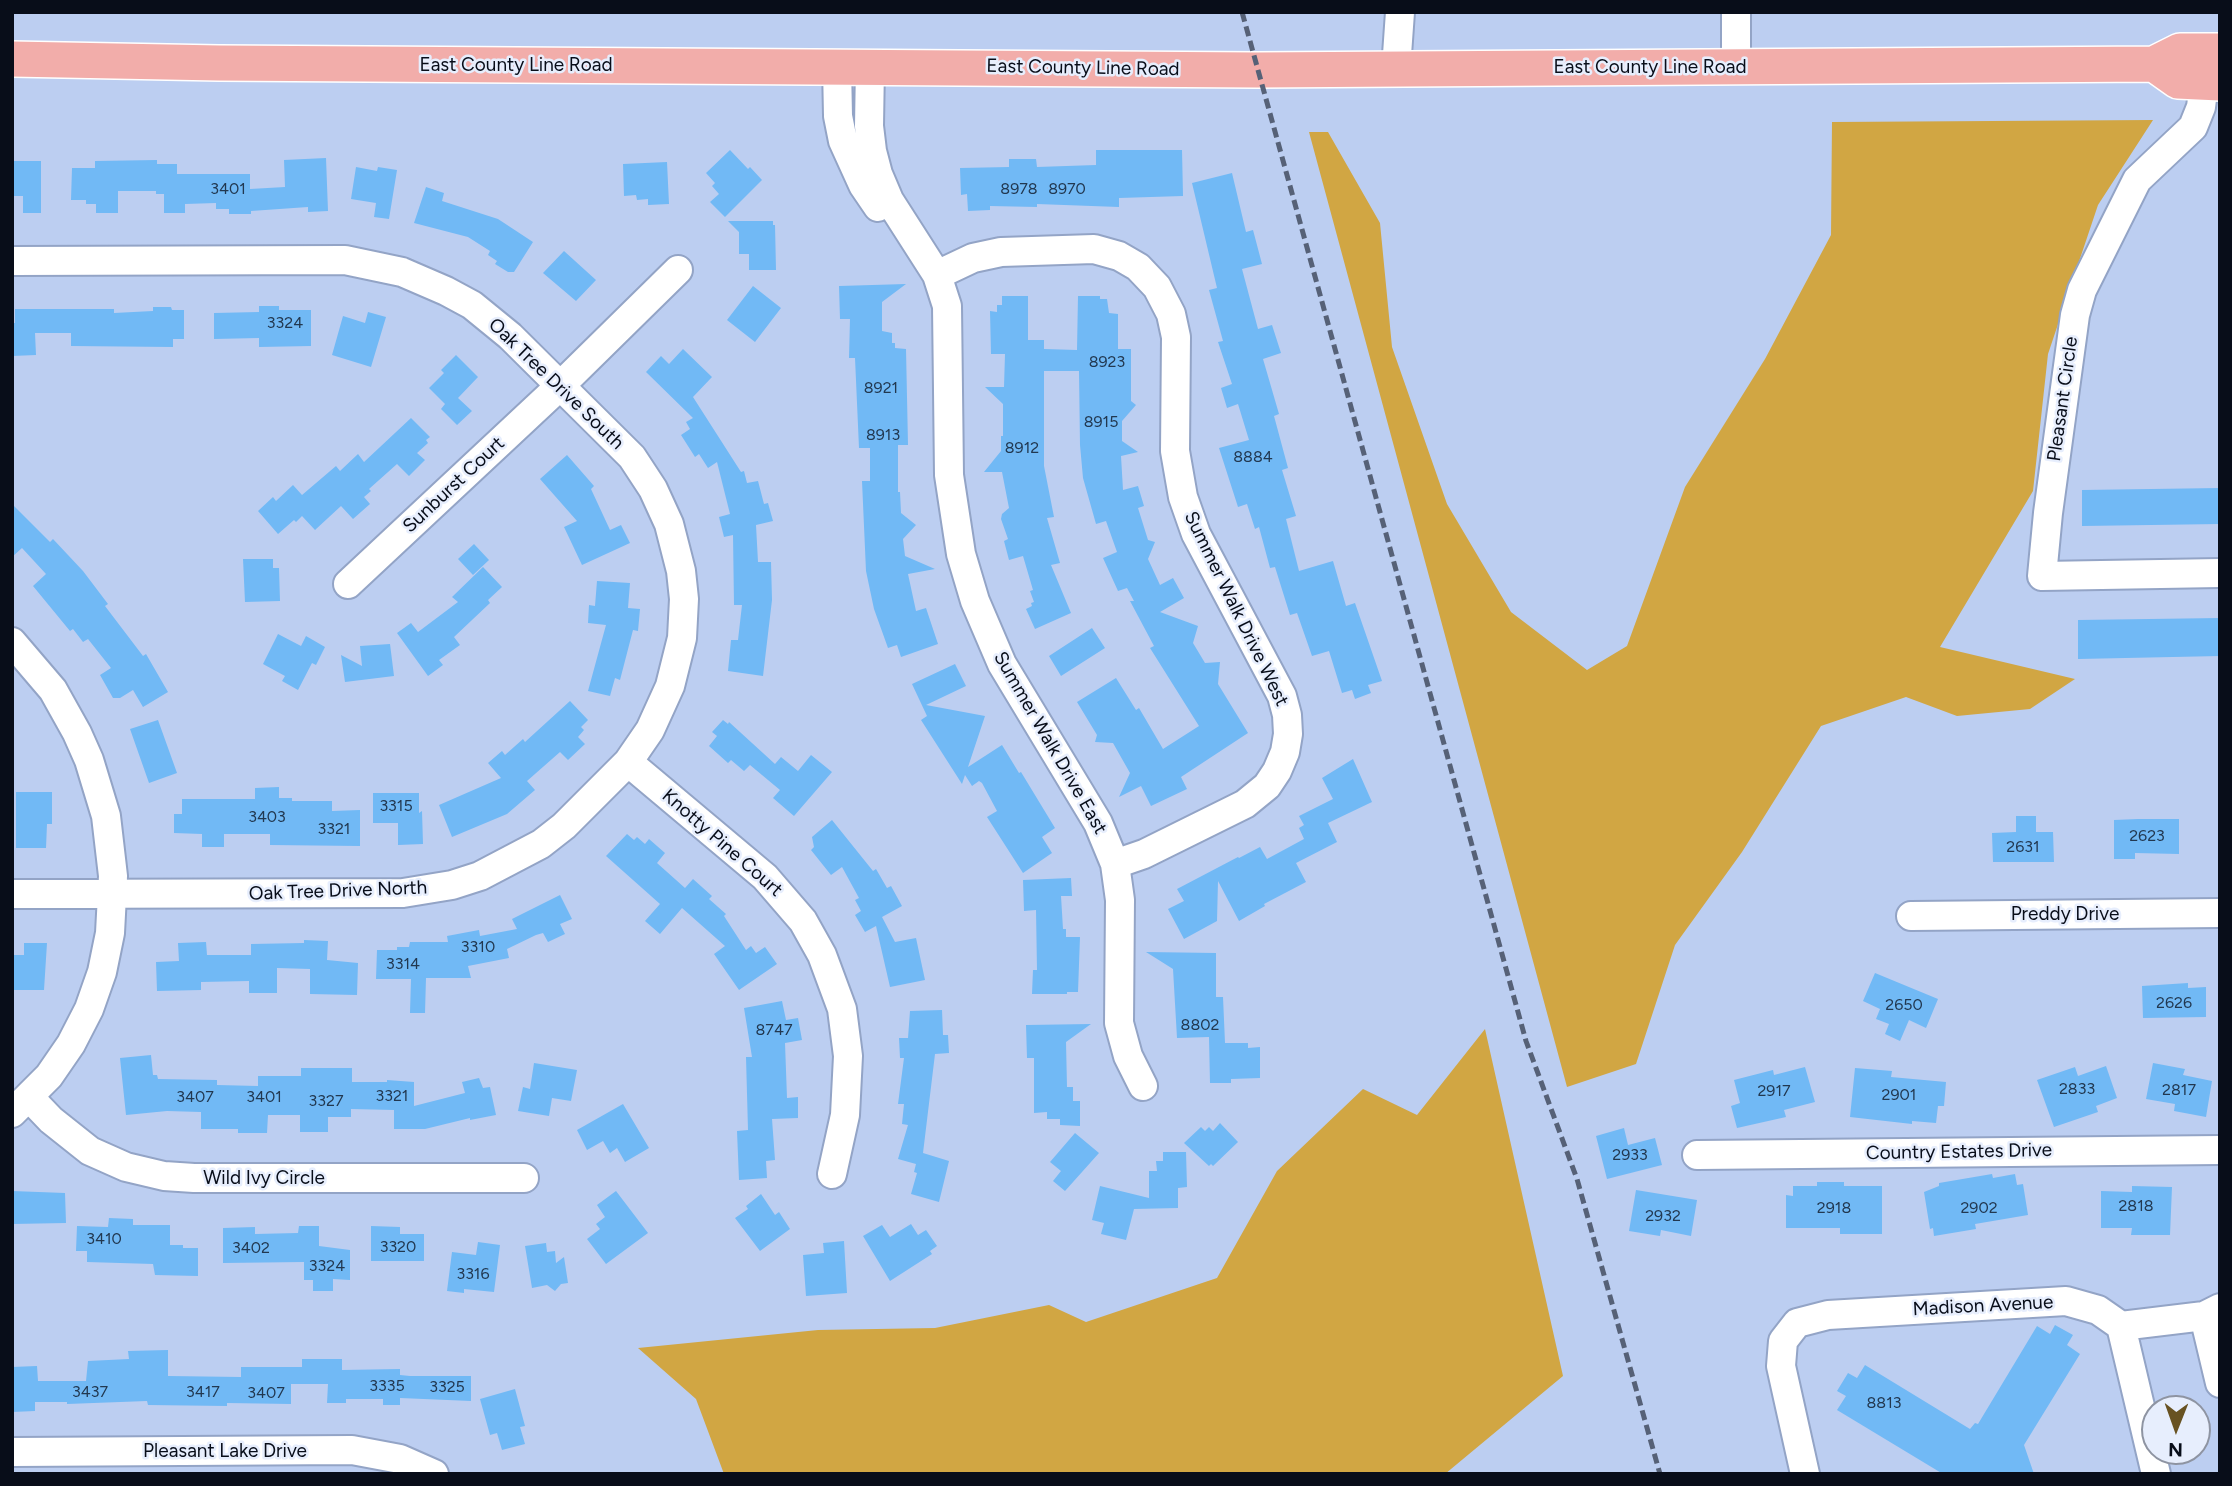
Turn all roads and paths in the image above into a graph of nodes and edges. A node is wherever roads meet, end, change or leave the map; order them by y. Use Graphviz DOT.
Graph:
graph roads {
  1 [pos="1400,12"];
  2 [pos="1737,12"];
  3 [pos="2220,51"];
  4 [pos="12,59"];
  5 [pos="2154,64"];
  6 [pos="854,66"];
  7 [pos="1737,66"];
  8 [pos="1396,68"];
  9 [pos="2212,83"];
  10 [pos="12,261"];
  11 [pos="678,270"];
  12 [pos="937,275"];
  13 [pos="561,385"];
  14 [pos="2220,573"];
  15 [pos="348,584"];
  16 [pos="683,630"];
  17 [pos="12,642"];
  18 [pos="628,762"];
  19 [pos="1115,864"];
  20 [pos="12,894"];
  21 [pos="113,895"];
  22 [pos="2220,913"];
  23 [pos="1911,916"];
  24 [pos="1143,1086"];
  25 [pos="21,1105"];
  26 [pos="2220,1150"];
  27 [pos="1698,1155"];
  28 [pos="832,1174"];
  29 [pos="524,1178"];
  30 [pos="2212,1312"];
  31 [pos="2120,1326"];
  32 [pos="2220,1382"];
  33 [pos="12,1452"];
  34 [pos="275,1462"];
  35 [pos="434,1474"];
  36 [pos="1805,1474"];
  37 [pos="2156,1474"];
  1 -- 8 [label="street"];
  2 -- 7 [label="street"];
  3 -- 5 [label="main road, East County Line Road"];
  4 -- 6 [label="main road, East County Line Road"];
  5 -- 7 [label="main road, East County Line Road"];
  5 -- 9 [label="main road"];
  6 -- 8 [label="main road, East County Line Road"];
  6 -- 12 [label="street, Summer Walk Drive East"];
  7 -- 8 [label="main road, East County Line Road"];
  9 -- 14 [label="street, Pleasant Circle"];
  10 -- 13 [label="street, Oak Tree Drive South"];
  11 -- 13 [label="street, Sunburst Court"];
  12 -- 19 [label="street, Summer Walk Drive East"];
  12 -- 19 [label="street, Summer Walk Drive West"];
  13 -- 15 [label="street, Sunburst Court"];
  13 -- 16 [label="street, Oak Tree Drive South"];
  16 -- 18 [label="street, Oak Tree Drive North"];
  17 -- 21 [label="street"];
  18 -- 21 [label="street, Oak Tree Drive North"];
  18 -- 28 [label="street, Knotty Pine Court"];
  19 -- 24 [label="street, Summer Walk Drive East"];
  20 -- 21 [label="street, Oak Tree Drive North"];
  21 -- 25 [label="street"];
  22 -- 23 [label="street, Preddy Drive"];
  25 -- 29 [label="street, Wild Ivy Circle"];
  26 -- 27 [label="street, Country Estates Drive"];
  30 -- 31 [label="street"];
  30 -- 32 [label="street"];
  31 -- 36 [label="street, Madison Avenue"];
  31 -- 37 [label="street"];
  33 -- 34 [label="street, Pleasant Lake Drive"];
  34 -- 35 [label="street, Pleasant Lake Drive"];
}
